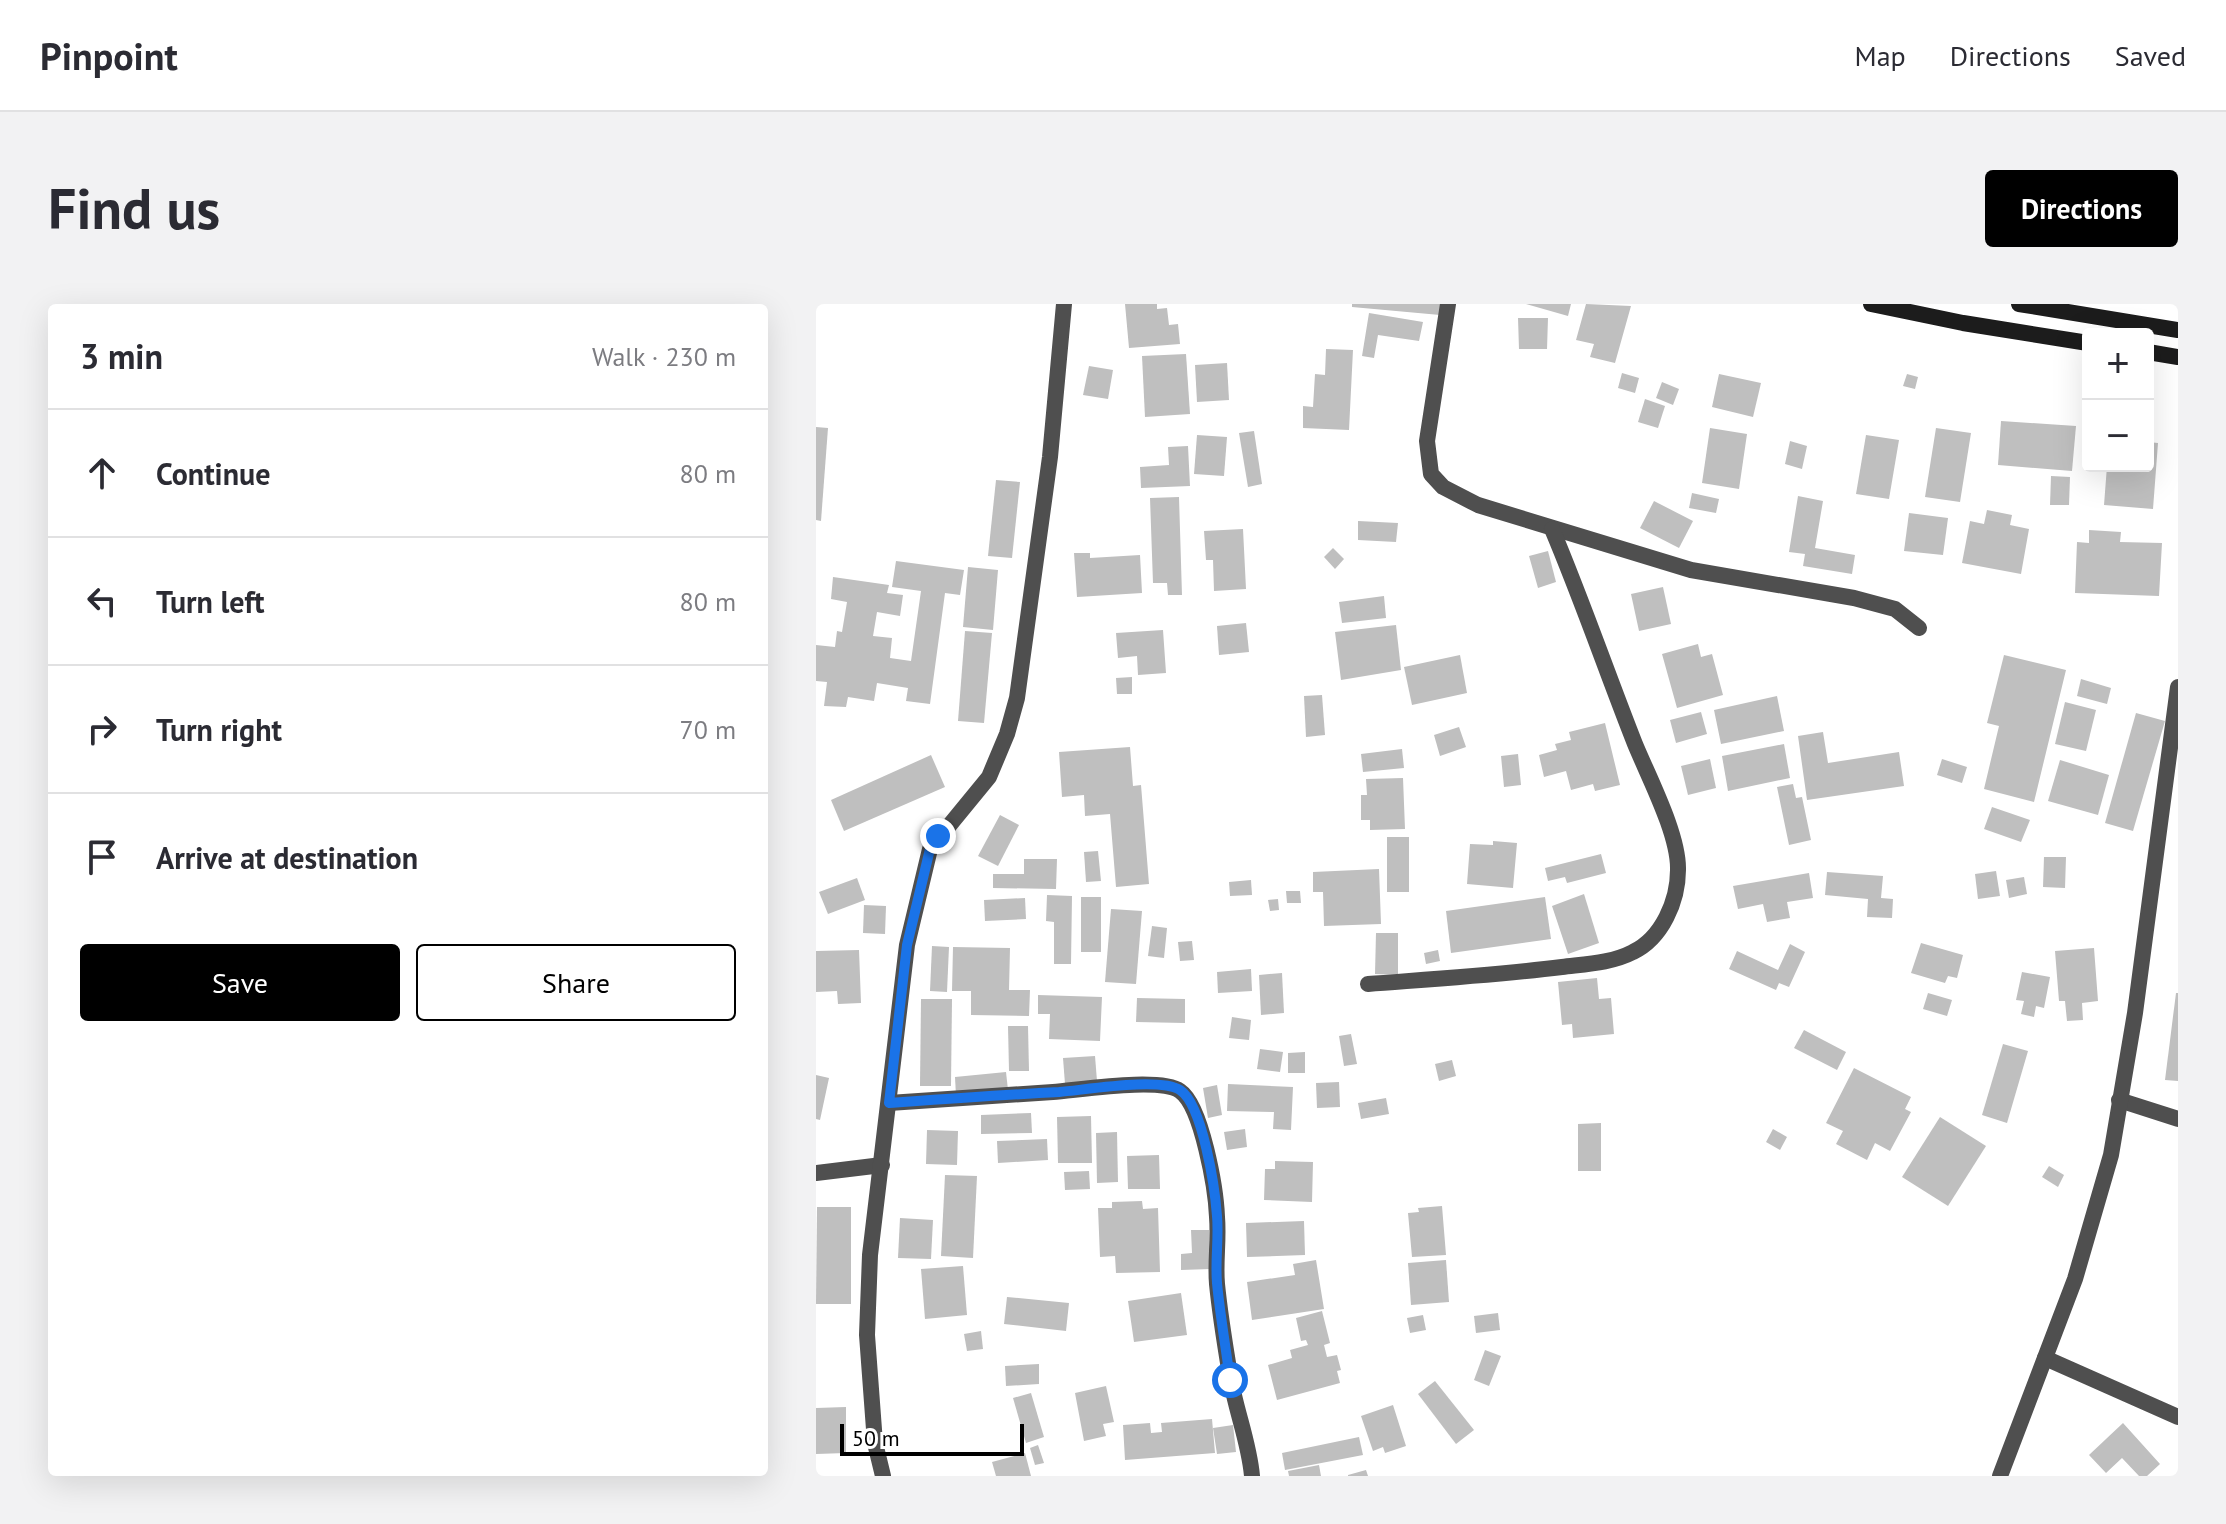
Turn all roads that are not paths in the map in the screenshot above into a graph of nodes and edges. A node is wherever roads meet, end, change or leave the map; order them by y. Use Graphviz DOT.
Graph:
graph roads {
  1 [pos="1064,304"];
  2 [pos="1448,304"];
  3 [pos="1871,304"];
  4 [pos="2019,304"];
  5 [pos="2178,330"];
  6 [pos="2082,342"];
  7 [pos="2154,353"];
  8 [pos="2178,357"];
  9 [pos="1552,529"];
  10 [pos="1919,628"];
  11 [pos="2178,687"];
  12 [pos="1368,984"];
  13 [pos="2119,1100"];
  14 [pos="889,1103"];
  15 [pos="2178,1119"];
  16 [pos="882,1165"];
  17 [pos="816,1173"];
  18 [pos="2045,1358"];
  19 [pos="2178,1417"];
  20 [pos="883,1476"];
  21 [pos="1252,1476"];
  22 [pos="2000,1476"];
  1 -- 14 [label="street"];
  2 -- 9 [label="street"];
  3 -- 6 [label="main road"];
  4 -- 5 [label="main road"];
  7 -- 8 [label="main road"];
  9 -- 10 [label="street"];
  9 -- 12 [label="street"];
  11 -- 13 [label="street"];
  13 -- 15 [label="street"];
  13 -- 18 [label="street"];
  14 -- 16 [label="street"];
  14 -- 21 [label="street"];
  16 -- 17 [label="street"];
  16 -- 20 [label="street"];
  18 -- 19 [label="street"];
  18 -- 22 [label="street"];
}
